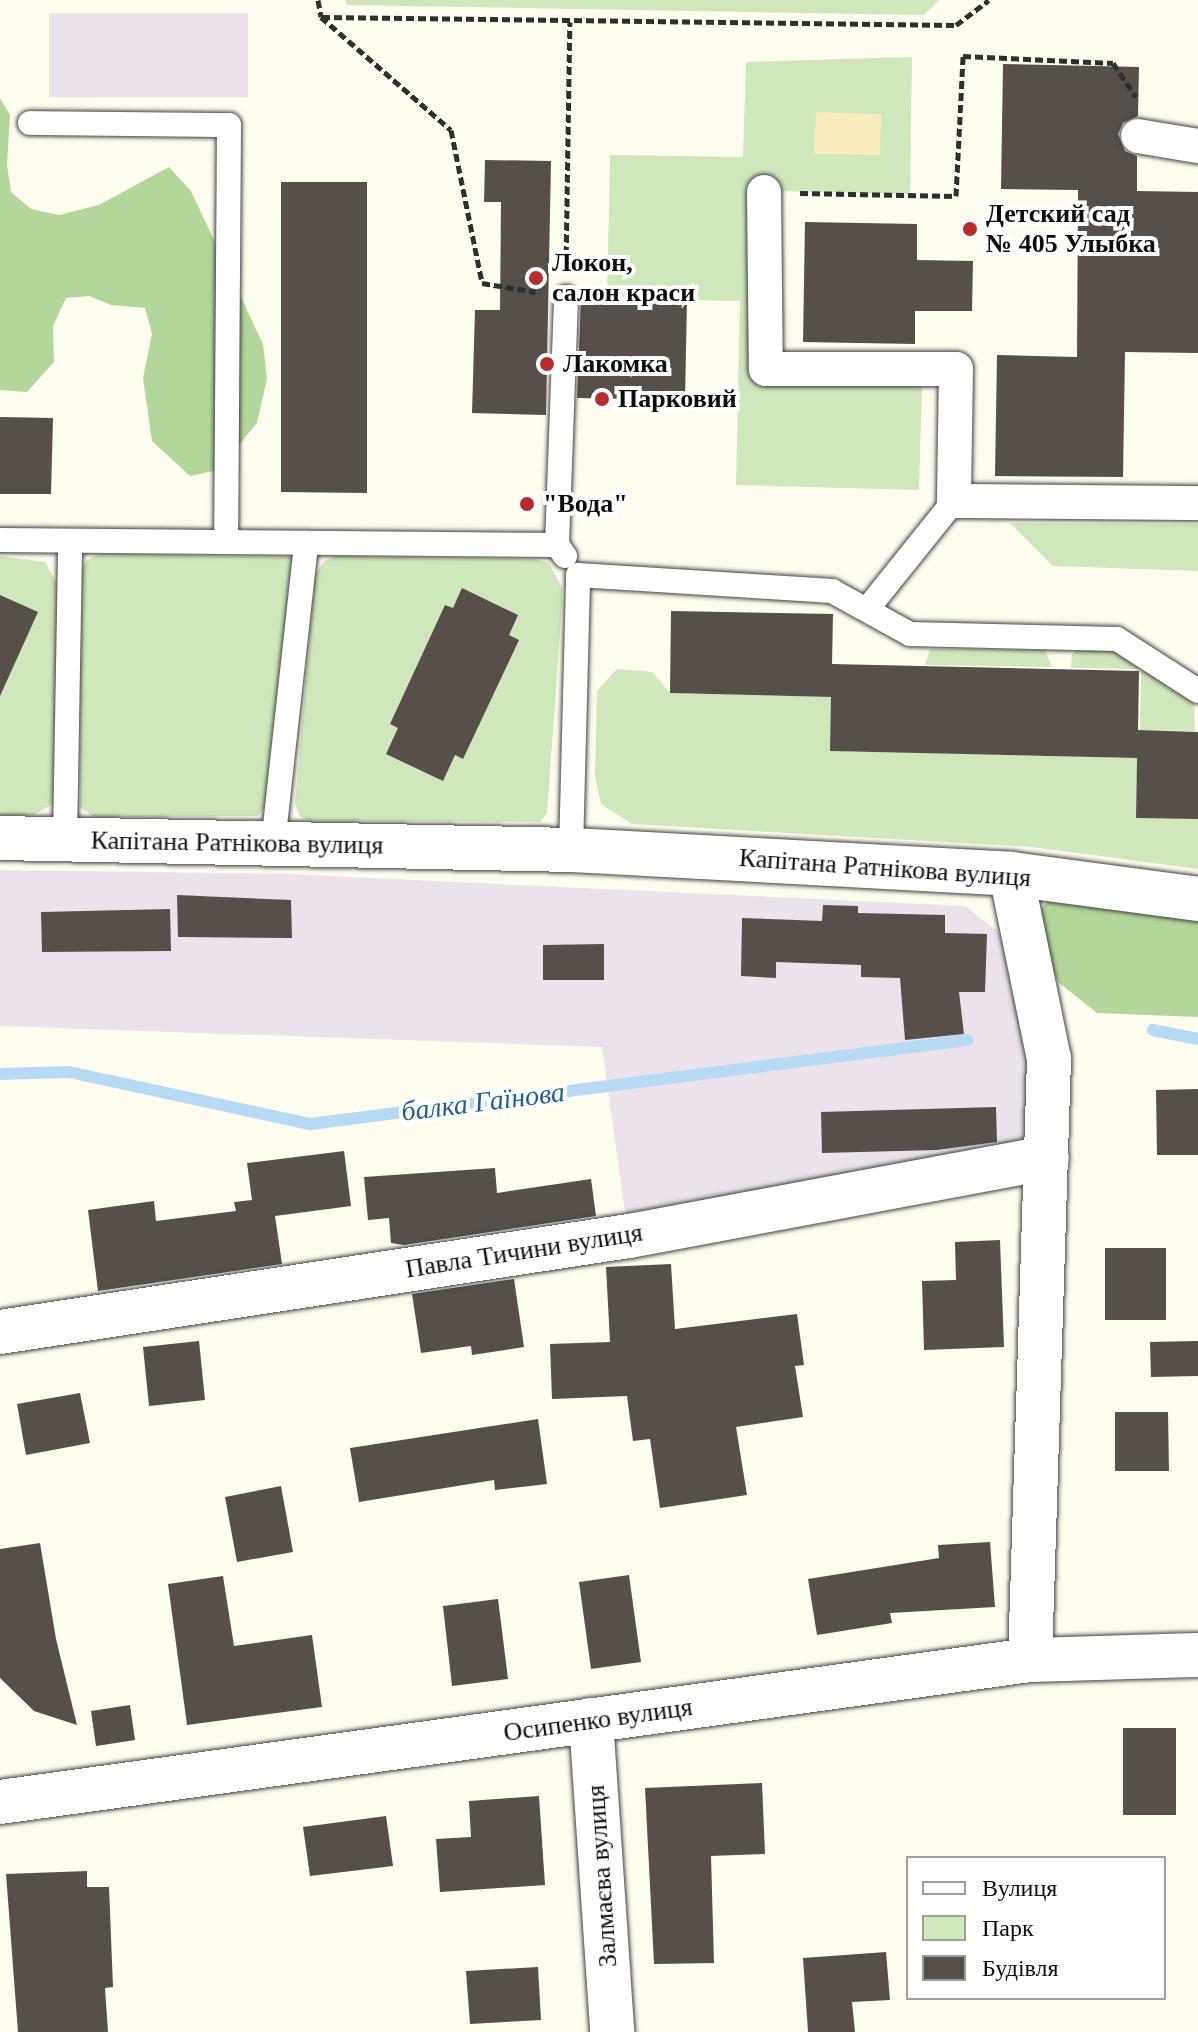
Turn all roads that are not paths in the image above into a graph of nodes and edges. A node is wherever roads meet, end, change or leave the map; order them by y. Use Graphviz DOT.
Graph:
graph roads {
  1 [pos="30,123"];
  2 [pos="764,192"];
  3 [pos="566,297"];
  4 [pos="954,501"];
  5 [pos="1198,503"];
  6 [pos="0,540"];
  7 [pos="70,541"];
  8 [pos="226,541"];
  9 [pos="306,543"];
  10 [pos="557,545"];
  11 [pos="578,575"];
  12 [pos="869,607"];
  13 [pos="1198,691"];
  14 [pos="0,838"];
  15 [pos="65,839"];
  16 [pos="273,844"];
  17 [pos="571,850"];
  18 [pos="1011,874"];
  19 [pos="1198,899"];
  20 [pos="1047,1158"];
  21 [pos="0,1332"];
  22 [pos="1198,1655"];
  23 [pos="1030,1660"];
  24 [pos="591,1720"];
  25 [pos="0,1802"];
  26 [pos="612,2032"];
  1 -- 8 [label="lane"];
  2 -- 4 [label="street"];
  3 -- 10 [label="lane"];
  4 -- 5 [label="street"];
  4 -- 12 [label="lane"];
  6 -- 7 [label="lane"];
  7 -- 8 [label="lane"];
  7 -- 15 [label="lane"];
  8 -- 9 [label="lane"];
  9 -- 10 [label="lane"];
  9 -- 16 [label="lane"];
  10 -- 11 [label="lane"];
  11 -- 12 [label="lane"];
  11 -- 17 [label="lane"];
  12 -- 13 [label="lane"];
  14 -- 15 [label="street, Капітана Ратнікова вулиця"];
  15 -- 16 [label="street, Капітана Ратнікова вулиця"];
  16 -- 17 [label="street, Капітана Ратнікова вулиця"];
  17 -- 18 [label="street, Капітана Ратнікова вулиця"];
  18 -- 19 [label="street, Капітана Ратнікова вулиця"];
  18 -- 20 [label="street"];
  20 -- 21 [label="street, Павла Тичини вулиця"];
  20 -- 23 [label="street"];
  22 -- 23 [label="street, Осипенко вулиця"];
  23 -- 24 [label="street, Осипенко вулиця"];
  24 -- 25 [label="street, Осипенко вулиця"];
  24 -- 26 [label="street, Залмаєва вулиця"];
}
